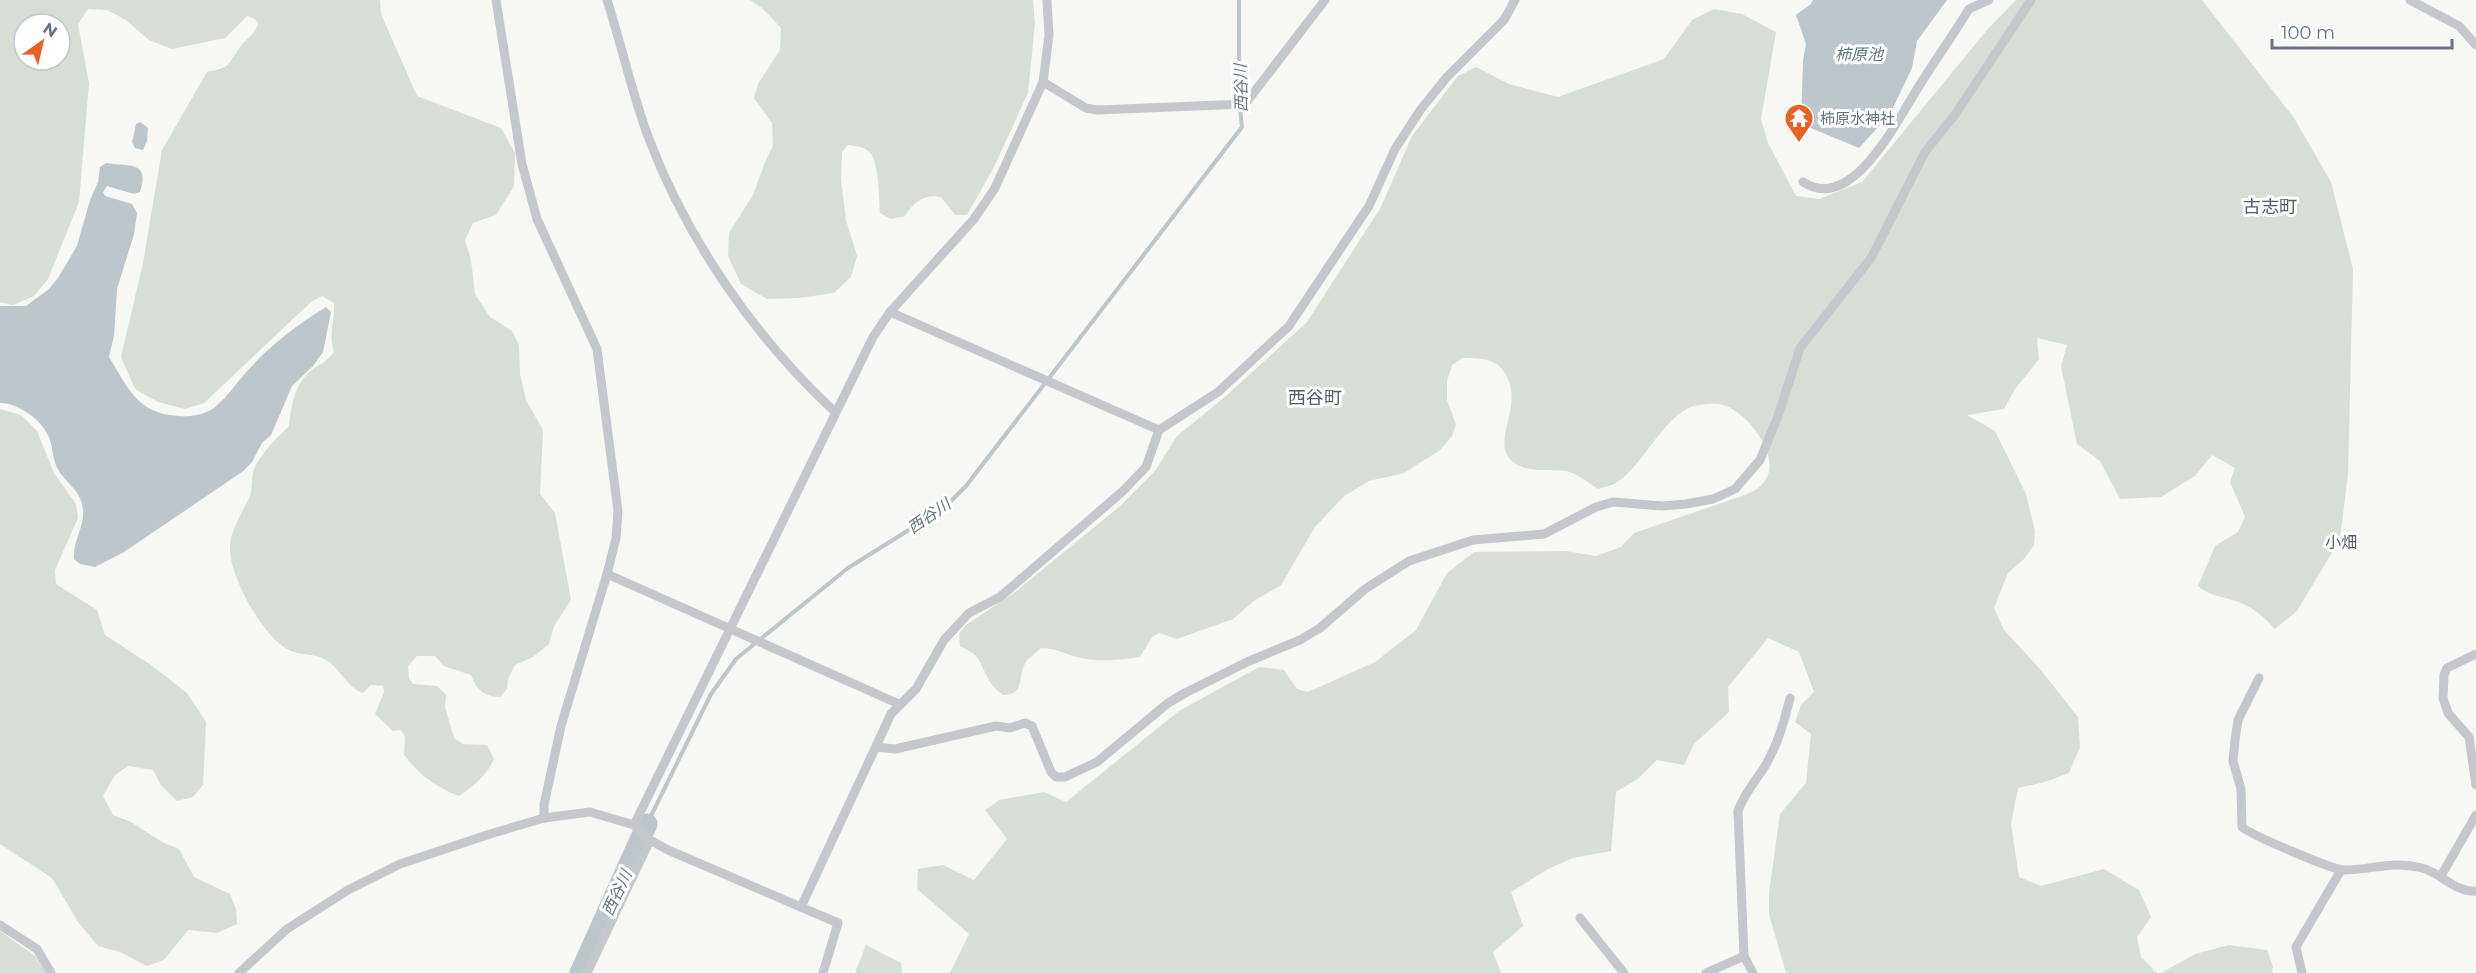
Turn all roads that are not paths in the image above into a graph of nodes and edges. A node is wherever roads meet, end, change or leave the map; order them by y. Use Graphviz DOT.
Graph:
graph roads {
  1 [pos="496,0"];
  2 [pos="607,0"];
  3 [pos="1047,0"];
  4 [pos="1325,0"];
  5 [pos="1515,0"];
  6 [pos="1989,0"];
  7 [pos="2031,0"];
  8 [pos="2410,0"];
  9 [pos="2476,45"];
  10 [pos="1043,82"];
  11 [pos="1803,182"];
  12 [pos="890,312"];
  13 [pos="836,412"];
  14 [pos="1160,430"];
  15 [pos="607,574"];
  16 [pos="731,627"];
  17 [pos="2476,654"];
  18 [pos="2259,678"];
  19 [pos="1790,698"];
  20 [pos="899,704"];
  21 [pos="876,747"];
  22 [pos="2476,785"];
  23 [pos="2476,815"];
  24 [pos="544,818"];
  25 [pos="634,825"];
  26 [pos="650,840"];
  27 [pos="2341,870"];
  28 [pos="2441,876"];
  29 [pos="2476,891"];
  30 [pos="801,907"];
  31 [pos="1580,918"];
  32 [pos="0,925"];
  33 [pos="1744,956"];
  34 [pos="51,973"];
  35 [pos="239,973"];
  36 [pos="587,973"];
  37 [pos="823,973"];
  38 [pos="1624,973"];
  39 [pos="1706,973"];
  40 [pos="1753,973"];
  41 [pos="2302,973"];
  1 -- 15 [label="street"];
  2 -- 13 [label="street"];
  3 -- 10 [label="street"];
  4 -- 10 [label="street"];
  5 -- 14 [label="street"];
  6 -- 11 [label="street"];
  7 -- 21 [label="street"];
  8 -- 9 [label="street"];
  10 -- 12 [label="street"];
  12 -- 13 [label="street"];
  12 -- 14 [label="street"];
  13 -- 16 [label="street"];
  14 -- 20 [label="street"];
  15 -- 16 [label="street"];
  15 -- 24 [label="street"];
  16 -- 20 [label="street"];
  16 -- 25 [label="street"];
  17 -- 22 [label="street"];
  18 -- 27 [label="street"];
  19 -- 33 [label="street"];
  20 -- 21 [label="street"];
  21 -- 30 [label="street"];
  23 -- 28 [label="street"];
  24 -- 25 [label="street"];
  24 -- 35 [label="street"];
  25 -- 26 [label="street"];
  26 -- 30 [label="street"];
  26 -- 36 [label="street"];
  27 -- 28 [label="street"];
  27 -- 41 [label="street"];
  28 -- 29 [label="street"];
  30 -- 37 [label="street"];
  31 -- 38 [label="street"];
  32 -- 34 [label="street"];
  33 -- 39 [label="street"];
  33 -- 40 [label="street"];
}
